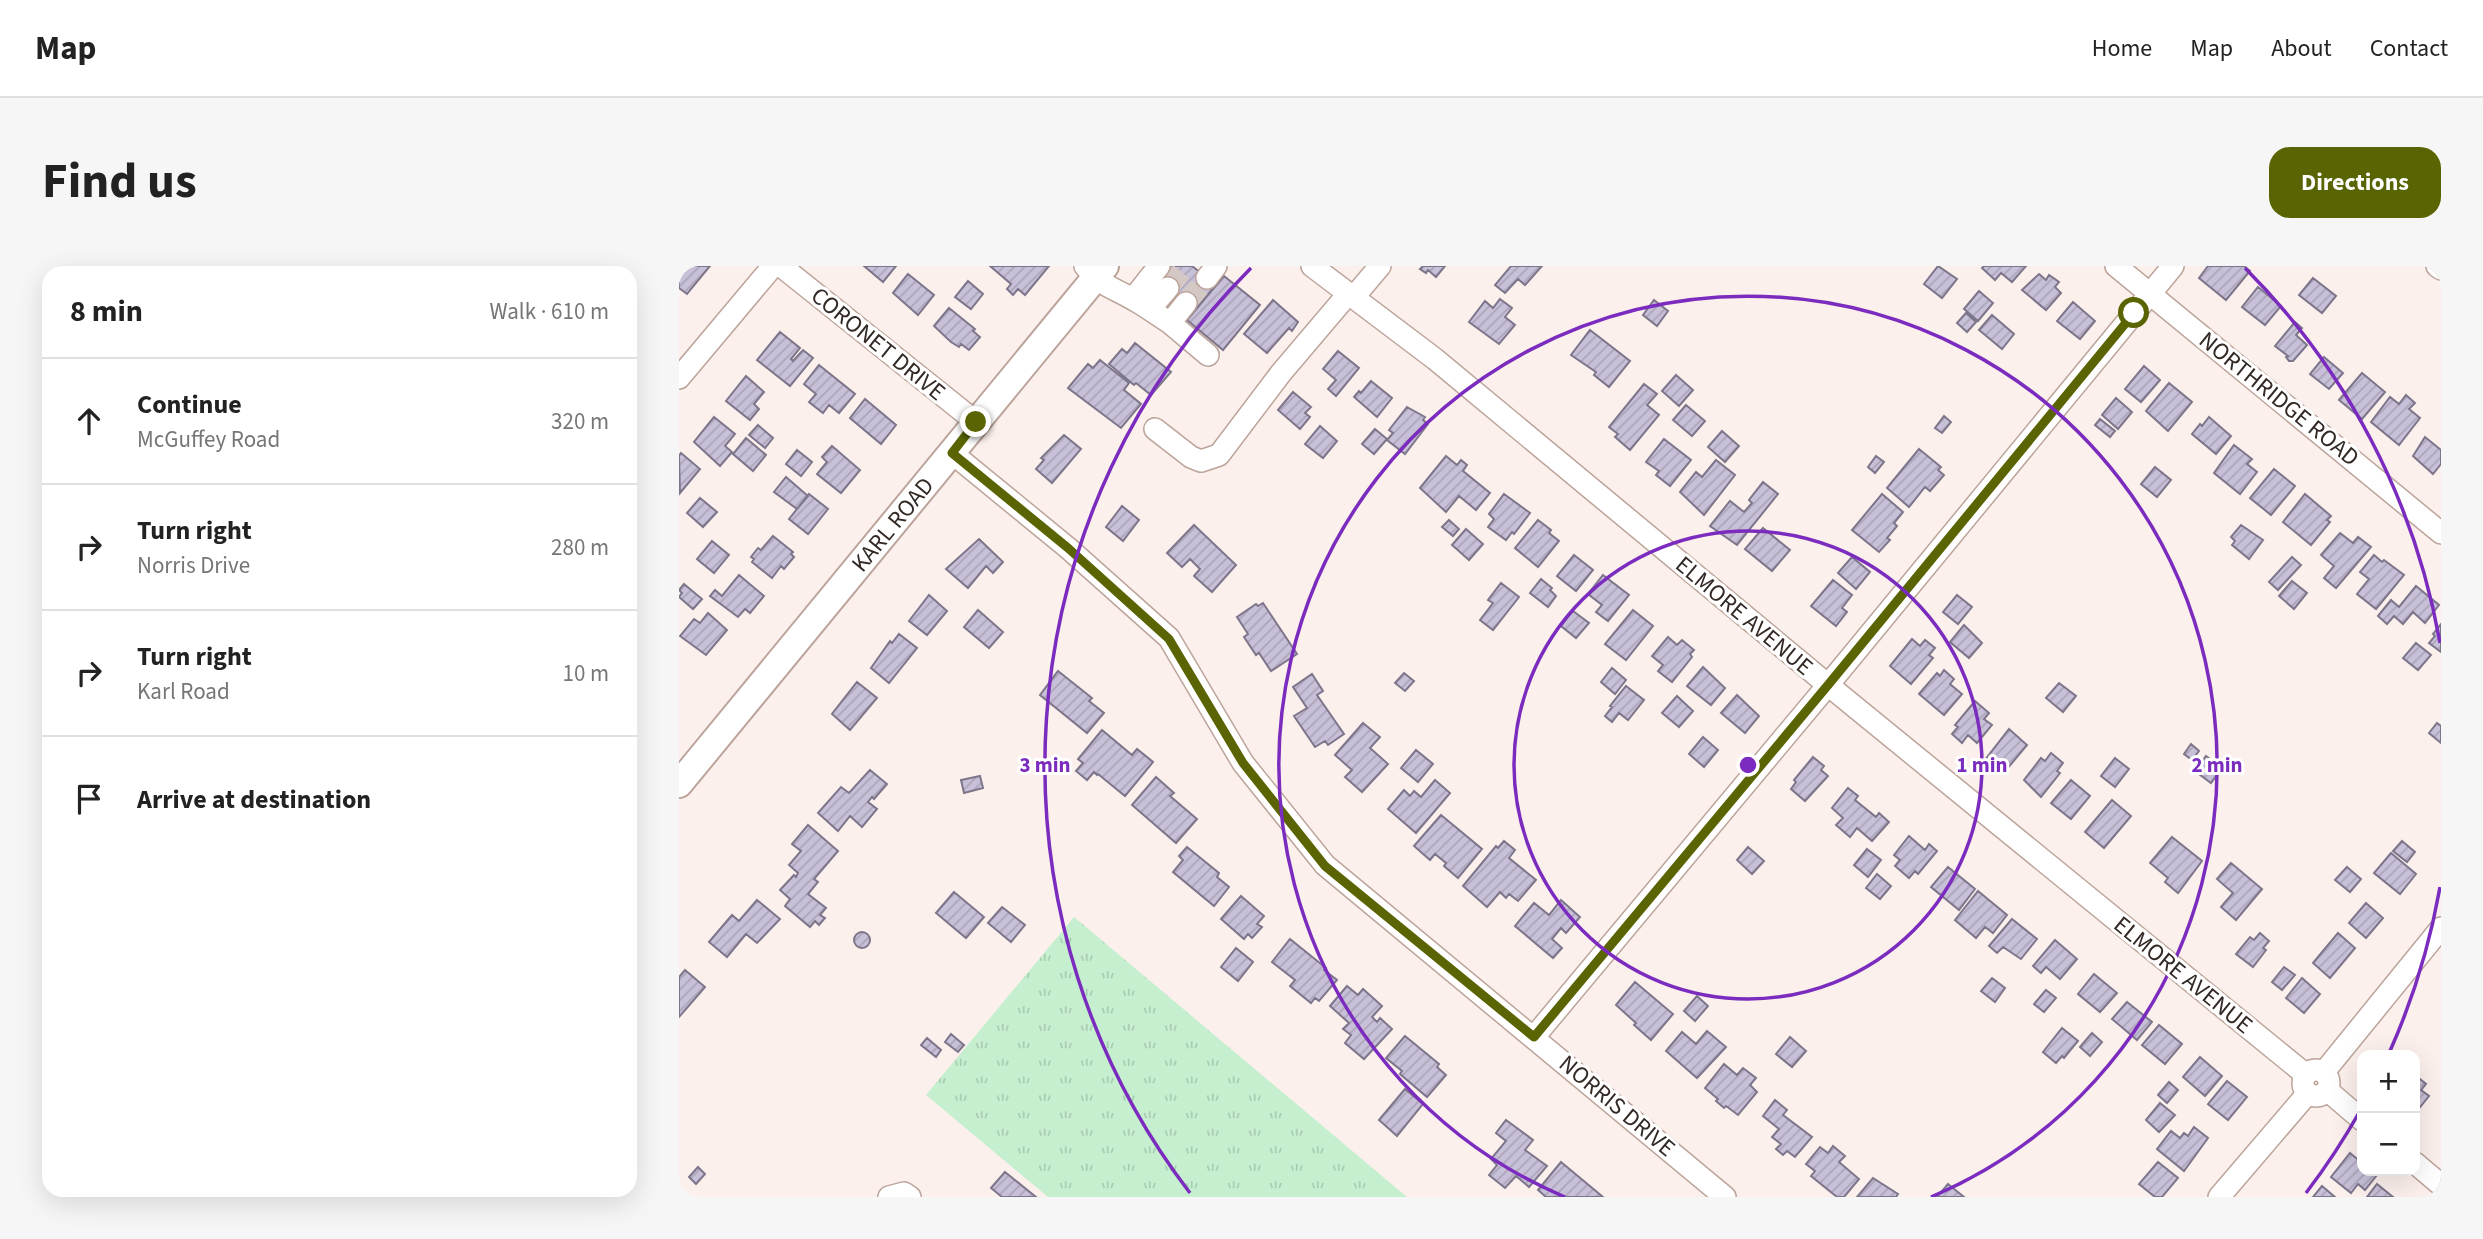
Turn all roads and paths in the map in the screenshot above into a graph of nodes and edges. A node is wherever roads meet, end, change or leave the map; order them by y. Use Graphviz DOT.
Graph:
graph roads {
  1 [pos="773,266"];
  2 [pos="781,266"];
  3 [pos="1160,266"];
  4 [pos="1312,266"];
  5 [pos="1380,266"];
  6 [pos="2116,266"];
  7 [pos="2173,266"];
  8 [pos="1095,270"];
  9 [pos="1168,288"];
  10 [pos="2150,293"];
  11 [pos="1351,296"];
  12 [pos="1186,303"];
  13 [pos="1142,304"];
  14 [pos="1170,323"];
  15 [pos="1208,355"];
  16 [pos="679,378"];
  17 [pos="976,422"];
  18 [pos="1155,429"];
  19 [pos="952,453"];
  20 [pos="2441,533"];
  21 [pos="1828,685"];
  22 [pos="679,783"];
  23 [pos="2441,928"];
  24 [pos="1534,1037"];
  25 [pos="2316,1082"];
  26 [pos="2357,1116"];
  27 [pos="2420,1167"];
  28 [pos="2441,1185"];
  29 [pos="889,1197"];
  30 [pos="910,1197"];
  31 [pos="1725,1197"];
  32 [pos="2219,1197"];
  1 -- 16 [label="street"];
  2 -- 17 [label="street, CORONET DRIVE"];
  3 -- 13 [label="street"];
  4 -- 11 [label="street, ELMORE AVENUE"];
  5 -- 11 [label="street"];
  6 -- 10 [label="street, NORTHRIDGE ROAD"];
  7 -- 10 [label="street"];
  8 -- 13 [label="street"];
  8 -- 17 [label="main road, KARL ROAD"];
  9 -- 13 [label="street"];
  10 -- 20 [label="street, NORTHRIDGE ROAD"];
  10 -- 21 [label="street"];
  11 -- 18 [label="street"];
  11 -- 21 [label="street, ELMORE AVENUE"];
  12 -- 14 [label="street"];
  13 -- 14 [label="street"];
  14 -- 15 [label="street"];
  17 -- 19 [label="main road, KARL ROAD"];
  19 -- 22 [label="main road, KARL ROAD"];
  19 -- 24 [label="street, NORRIS DRIVE"];
  21 -- 24 [label="street"];
  21 -- 25 [label="street, ELMORE AVENUE"];
  23 -- 25 [label="street"];
  24 -- 31 [label="street, NORRIS DRIVE"];
  25 -- 26 [label="street, ELMORE AVENUE"];
  25 -- 32 [label="street"];
  27 -- 28 [label="street"];
  29 -- 30 [label="street"];
}
